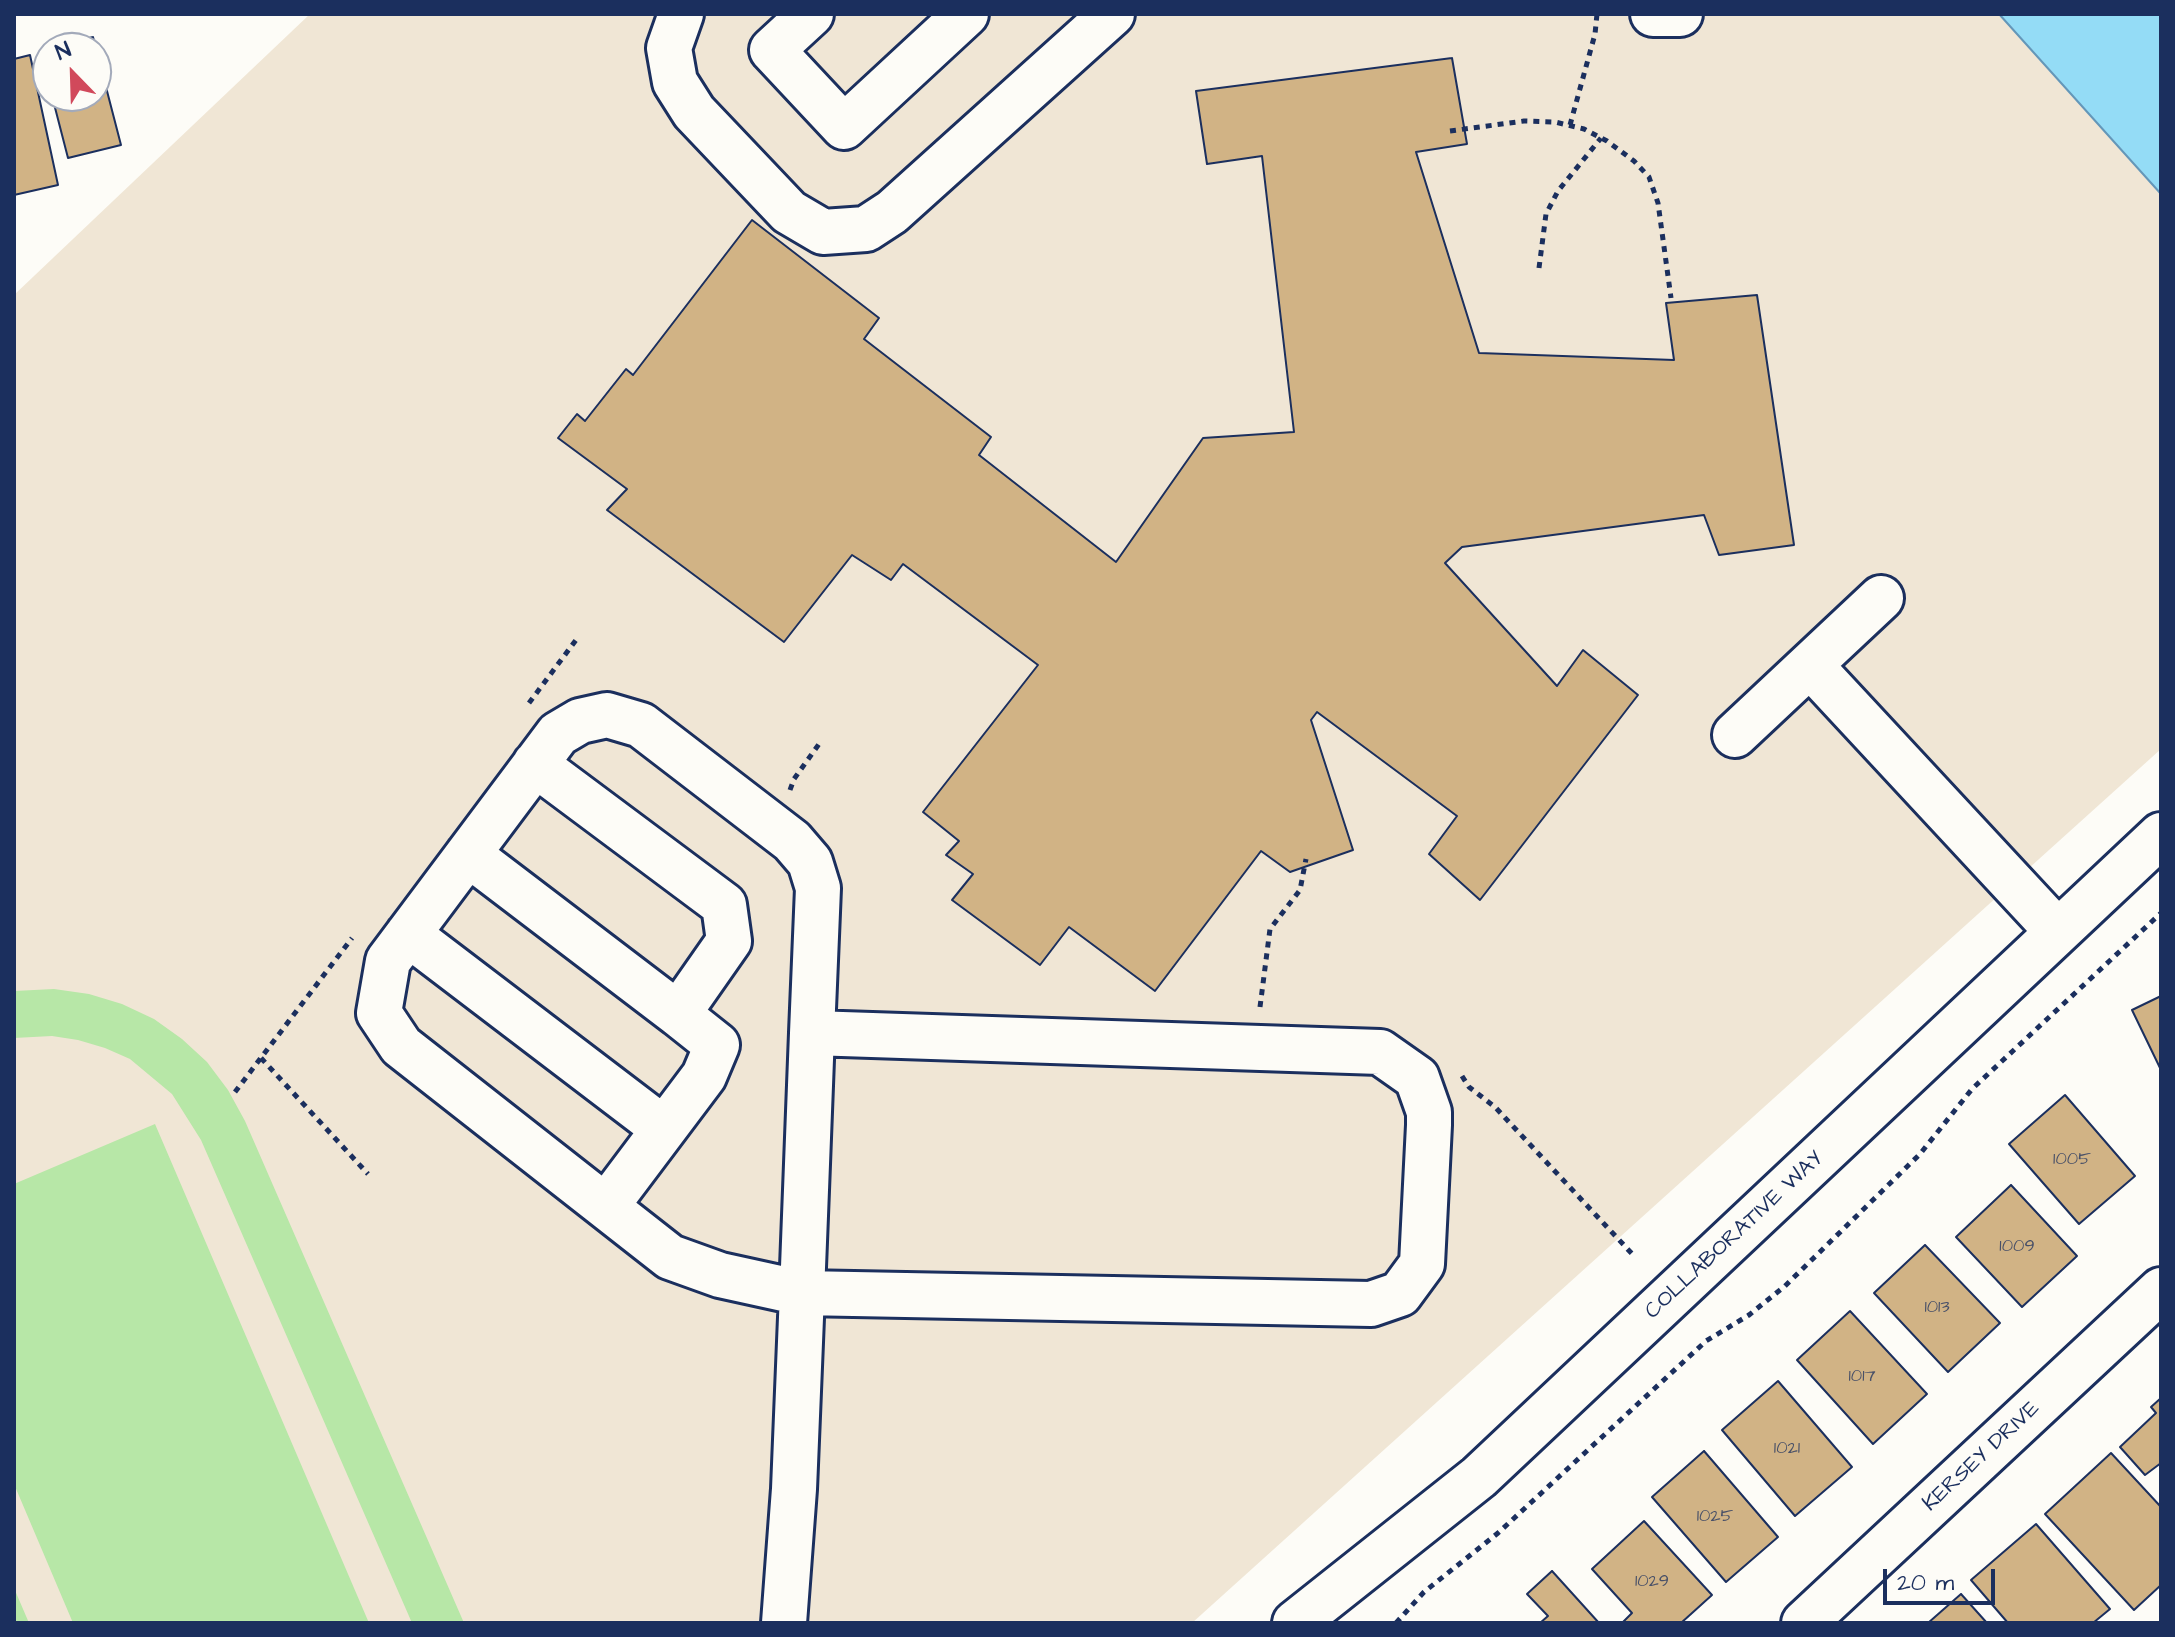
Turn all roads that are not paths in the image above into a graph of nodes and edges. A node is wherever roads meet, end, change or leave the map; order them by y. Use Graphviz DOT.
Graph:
graph roads {
  1 [pos="681,14"];
  2 [pos="811,14"];
  3 [pos="966,14"];
  4 [pos="1112,14"];
  5 [pos="1653,14"];
  6 [pos="1680,14"];
  7 [pos="1881,598"];
  8 [pos="1810,665"];
  9 [pos="1735,735"];
  10 [pos="535,764"];
  11 [pos="2161,835"];
  12 [pos="468,854"];
  13 [pos="2058,932"];
  14 [pos="408,934"];
  15 [pos="678,1014"];
  16 [pos="812,1033"];
  17 [pos="664,1129"];
  18 [pos="607,1205"];
  19 [pos="2161,1290"];
  20 [pos="802,1293"];
  21 [pos="784,1623"];
  22 [pos="1295,1623"];
  23 [pos="1804,1623"];
  1 -- 4 [label="street"];
  2 -- 3 [label="street"];
  5 -- 6 [label="street"];
  7 -- 8 [label="street"];
  8 -- 9 [label="street"];
  8 -- 13 [label="street"];
  10 -- 12 [label="street"];
  10 -- 15 [label="street"];
  10 -- 16 [label="street"];
  11 -- 13 [label="street, COLLABORATIVE WAY"];
  12 -- 14 [label="street"];
  12 -- 15 [label="street"];
  13 -- 22 [label="street, COLLABORATIVE WAY"];
  14 -- 17 [label="street"];
  14 -- 18 [label="street"];
  15 -- 17 [label="street"];
  16 -- 20 [label="street"];
  16 -- 20 [label="street"];
  17 -- 18 [label="street"];
  18 -- 20 [label="street"];
  19 -- 23 [label="street, KERSEY DRIVE"];
  20 -- 21 [label="street"];
}
